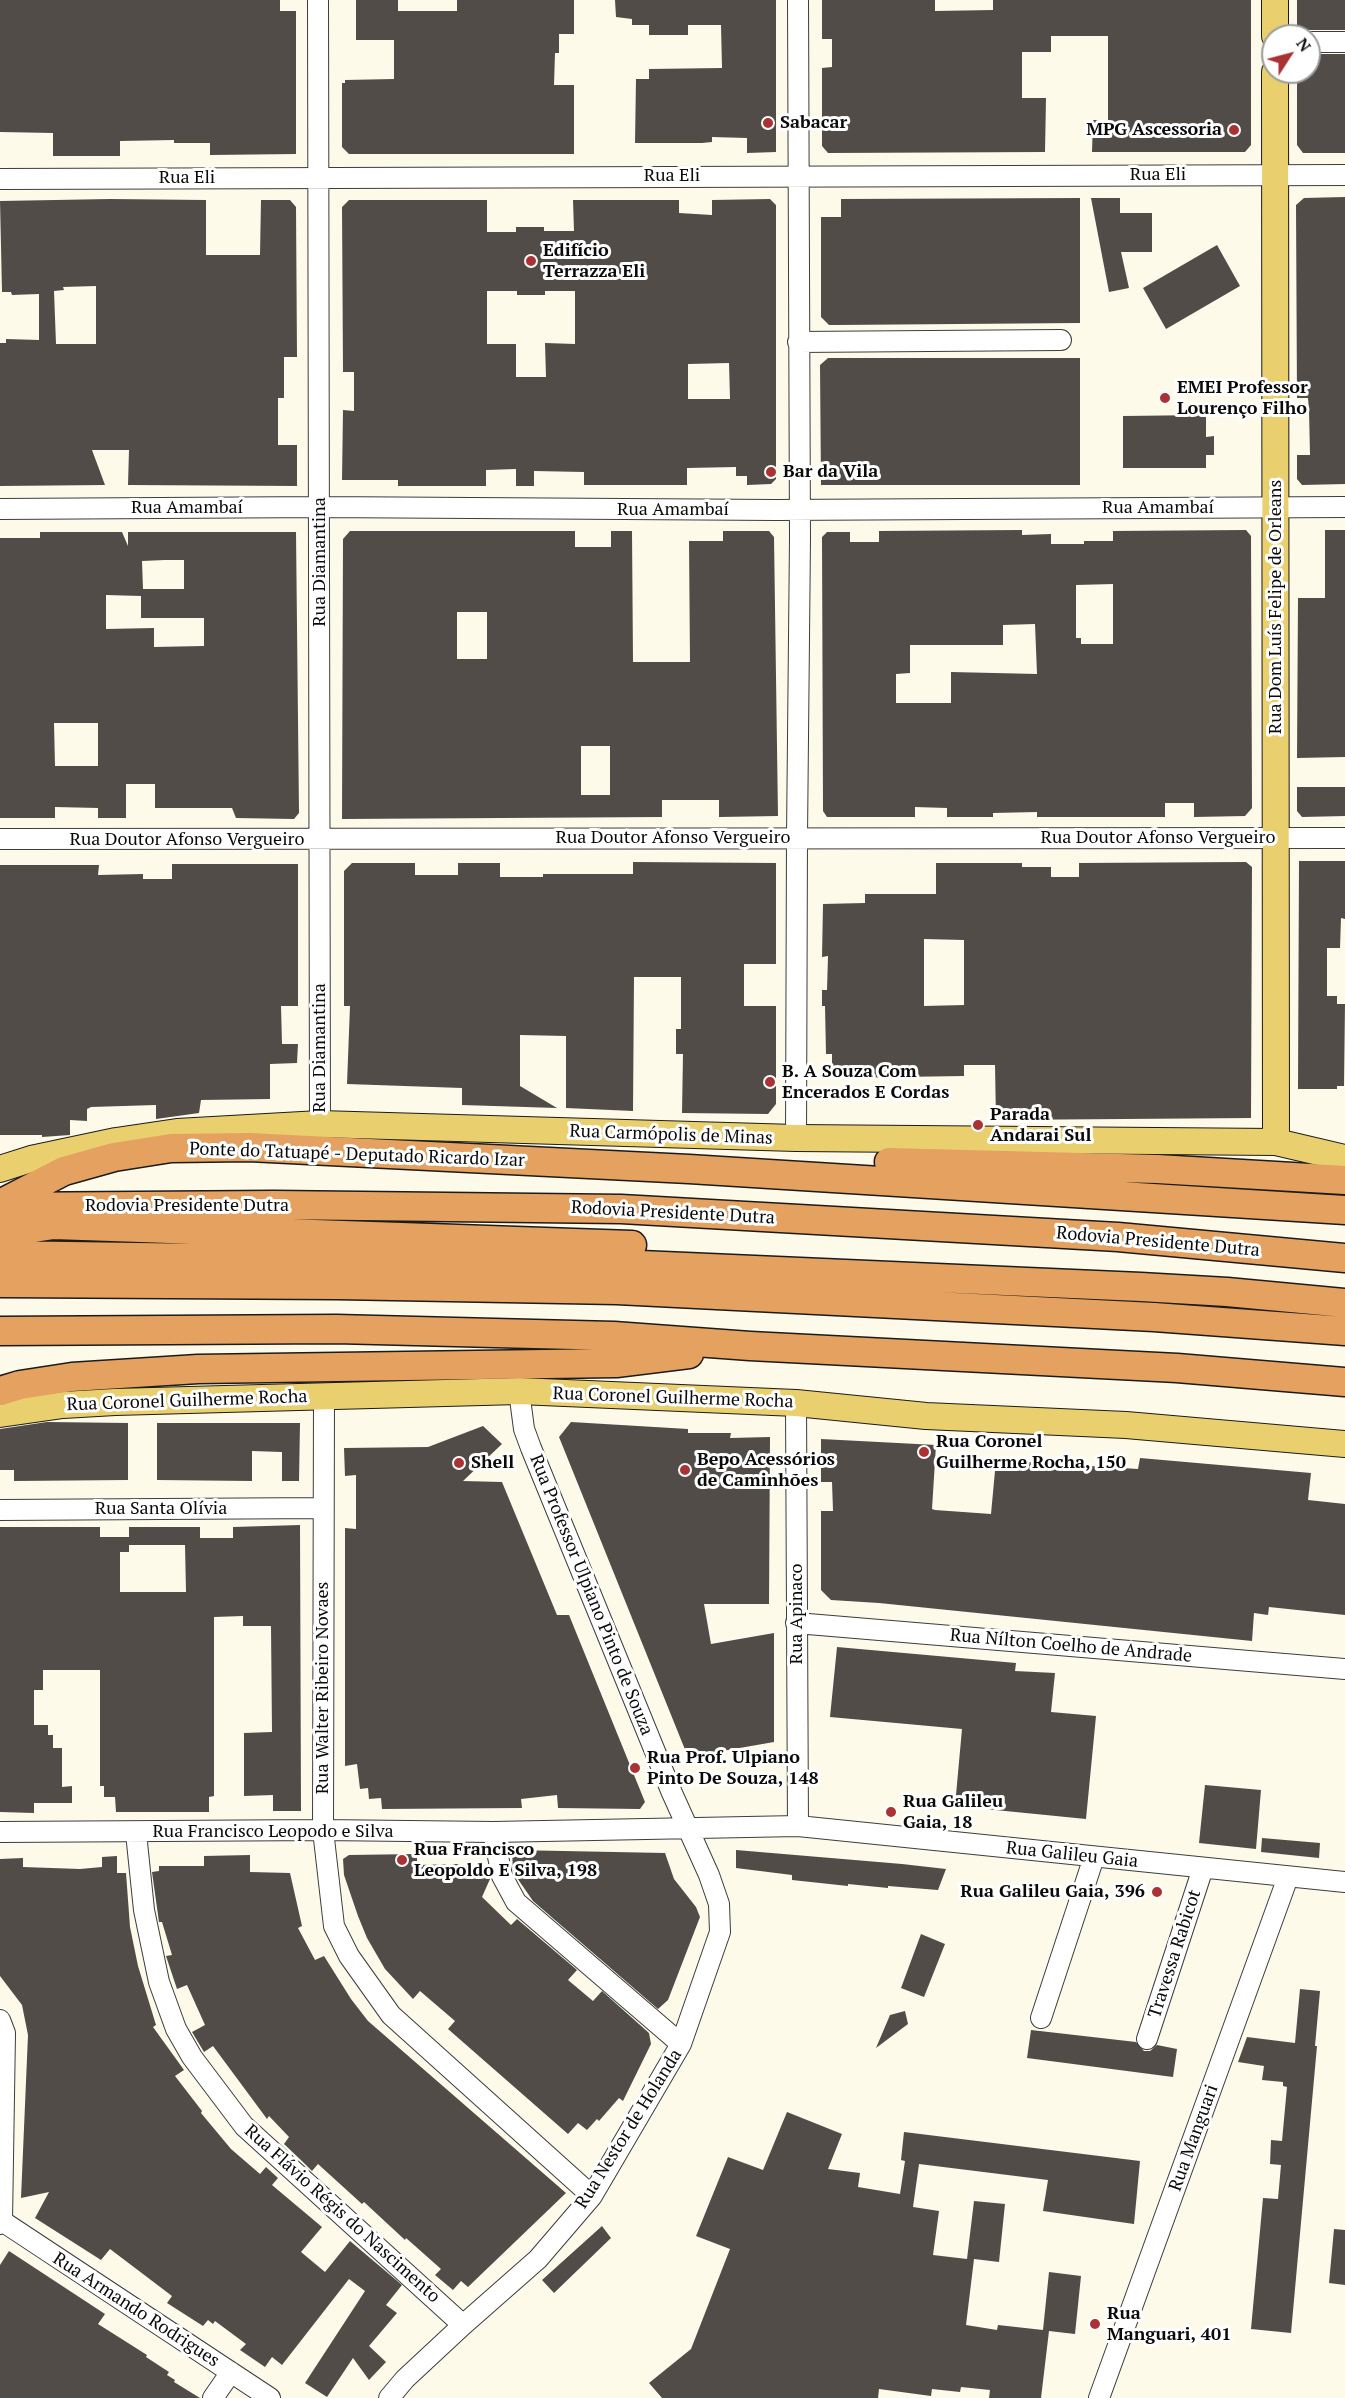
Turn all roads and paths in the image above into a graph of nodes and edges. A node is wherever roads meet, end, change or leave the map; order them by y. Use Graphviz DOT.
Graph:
graph roads {
  1 [pos="318,0"];
  2 [pos="798,0"];
  3 [pos="1275,0"];
  4 [pos="1275,24"];
  5 [pos="1321,42"];
  6 [pos="1345,42"];
  7 [pos="1275,84"];
  8 [pos="1275,175"];
  9 [pos="1345,175"];
  10 [pos="797,176"];
  11 [pos="319,177"];
  12 [pos="0,179"];
  13 [pos="1060,340"];
  14 [pos="798,342"];
  15 [pos="320,507"];
  16 [pos="1276,507"];
  17 [pos="1345,507"];
  18 [pos="0,509"];
  19 [pos="800,509"];
  20 [pos="797,837"];
  21 [pos="1345,837"];
  22 [pos="1276,838"];
  23 [pos="0,840"];
  24 [pos="320,840"];
  25 [pos="320,1124"];
  26 [pos="796,1138"];
  27 [pos="1276,1142"];
  28 [pos="1345,1158"];
  29 [pos="0,1169"];
  30 [pos="688,1169"];
  31 [pos="1345,1180"];
  32 [pos="0,1205"];
  33 [pos="1345,1210"];
  34 [pos="0,1233"];
  35 [pos="0,1255"];
  36 [pos="1345,1258"];
  37 [pos="912,1276"];
  38 [pos="0,1283"];
  39 [pos="1345,1303"];
  40 [pos="0,1331"];
  41 [pos="1345,1331"];
  42 [pos="750,1346"];
  43 [pos="1345,1382"];
  44 [pos="0,1391"];
  45 [pos="519,1391"];
  46 [pos="324,1396"];
  47 [pos="796,1403"];
  48 [pos="0,1414"];
  49 [pos="1345,1444"];
  50 [pos="323,1508"];
  51 [pos="0,1510"];
  52 [pos="796,1623"];
  53 [pos="1345,1669"];
  54 [pos="798,1826"];
  55 [pos="689,1828"];
  56 [pos="323,1830"];
  57 [pos="0,1832"];
  58 [pos="493,1832"];
  59 [pos="136,1833"];
  60 [pos="1094,1857"];
  61 [pos="1203,1868"];
  62 [pos="1288,1877"];
  63 [pos="1345,1882"];
  64 [pos="1041,2018"];
  65 [pos="0,2020"];
  66 [pos="1147,2039"];
  67 [pos="681,2044"];
  68 [pos="592,2196"];
  69 [pos="1,2223"];
  70 [pos="463,2325"];
  71 [pos="231,2373"];
  72 [pos="213,2398"];
  73 [pos="270,2398"];
  74 [pos="389,2398"];
  75 [pos="1099,2398"];
  1 -- 11 [label="street, Rua Diamantina"];
  2 -- 10 [label="street"];
  3 -- 4 [label="main road"];
  5 -- 6 [label="street"];
  7 -- 8 [label="main road, Rua Dom Luís Felipe de Orleans"];
  8 -- 9 [label="street, Rua Eli"];
  8 -- 10 [label="street, Rua Eli"];
  8 -- 16 [label="main road, Rua Dom Luís Felipe de Orleans"];
  10 -- 11 [label="street, Rua Eli"];
  10 -- 14 [label="street"];
  11 -- 12 [label="street, Rua Eli"];
  11 -- 15 [label="street, Rua Diamantina"];
  13 -- 14 [label="street"];
  14 -- 19 [label="street"];
  15 -- 18 [label="street, Rua Amambaí"];
  15 -- 19 [label="street, Rua Amambaí"];
  15 -- 24 [label="street, Rua Diamantina"];
  16 -- 17 [label="street, Rua Amambaí"];
  16 -- 19 [label="street, Rua Amambaí"];
  16 -- 22 [label="main road, Rua Dom Luís Felipe de Orleans"];
  19 -- 20 [label="street"];
  20 -- 22 [label="street, Rua Doutor Afonso Vergueiro"];
  20 -- 24 [label="street, Rua Doutor Afonso Vergueiro"];
  20 -- 26 [label="street"];
  21 -- 22 [label="street, Rua Doutor Afonso Vergueiro"];
  22 -- 27 [label="main road, Rua Dom Luís Felipe de Orleans"];
  23 -- 24 [label="street, Rua Doutor Afonso Vergueiro"];
  24 -- 25 [label="street, Rua Diamantina"];
  25 -- 26 [label="main road, Rua Carmópolis de Minas"];
  25 -- 29 [label="main road, Rua Carmópolis de Minas"];
  26 -- 27 [label="main road, Rua Carmópolis de Minas"];
  27 -- 28 [label="main road, Rua Carmópolis de Minas"];
  30 -- 31 [label="highway"];
  30 -- 32 [label="highway, Ponte do Tatuapé - Deputado Ricardo Izar"];
  30 -- 33 [label="highway"];
  32 -- 36 [label="highway, Rodovia Presidente Dutra"];
  34 -- 37 [label="highway"];
  35 -- 37 [label="highway"];
  37 -- 39 [label="highway"];
  38 -- 41 [label="highway"];
  40 -- 42 [label="highway"];
  42 -- 43 [label="highway"];
  42 -- 44 [label="highway"];
  45 -- 46 [label="main road, Rua Coronel Guilherme Rocha"];
  45 -- 47 [label="main road, Rua Coronel Guilherme Rocha"];
  45 -- 55 [label="street, Rua Professor Ulpiano Pinto de Souza"];
  46 -- 48 [label="main road, Rua Coronel Guilherme Rocha"];
  46 -- 50 [label="street, Rua Walter Ribeiro Novaes"];
  47 -- 49 [label="main road, Rua Coronel Guilherme Rocha"];
  47 -- 52 [label="street, Rua Apinaco"];
  50 -- 51 [label="street, Rua Santa Olívia"];
  50 -- 56 [label="street, Rua Walter Ribeiro Novaes"];
  52 -- 53 [label="street, Rua Nílton Coelho de Andrade"];
  52 -- 54 [label="street, Rua Apinaco"];
  54 -- 55 [label="street, Rua Francisco Leopodo e Silva"];
  54 -- 60 [label="street, Rua Galileu Gaia"];
  55 -- 58 [label="street, Rua Francisco Leopodo e Silva"];
  55 -- 67 [label="street, Rua Nestor de Holanda"];
  56 -- 58 [label="street, Rua Francisco Leopodo e Silva"];
  56 -- 59 [label="street, Rua Francisco Leopodo e Silva"];
  56 -- 68 [label="street, Rua Walter Ribeiro Novaes"];
  57 -- 59 [label="street, Rua Francisco Leopodo e Silva"];
  58 -- 67 [label="street"];
  59 -- 70 [label="street, Rua Flávio Régis do Nascimento"];
  60 -- 61 [label="street, Rua Galileu Gaia"];
  60 -- 64 [label="street"];
  61 -- 62 [label="street, Rua Galileu Gaia"];
  61 -- 66 [label="street, Travessa Rabicot"];
  62 -- 63 [label="street, Rua Galileu Gaia"];
  62 -- 75 [label="street, Rua Manguari"];
  65 -- 69 [label="street"];
  67 -- 68 [label="street, Rua Nestor de Holanda"];
  68 -- 70 [label="street, Rua Nestor de Holanda"];
  69 -- 71 [label="street, Rua Armando Rodrigues"];
  70 -- 74 [label="street, Rua Nestor de Holanda"];
  71 -- 72 [label="street"];
  71 -- 73 [label="street, Rua Armando Rodrigues"];
}
